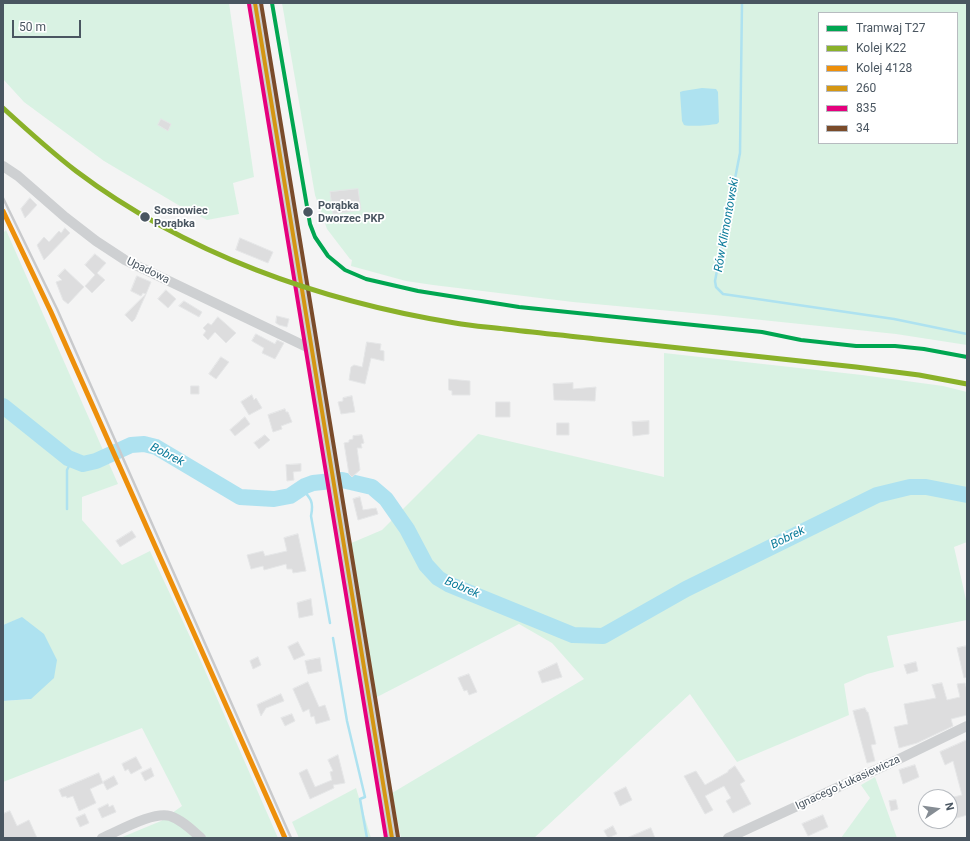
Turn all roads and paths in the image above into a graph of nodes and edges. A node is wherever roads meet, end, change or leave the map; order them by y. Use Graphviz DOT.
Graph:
graph roads {
  1 [pos="255,3"];
  2 [pos="3,166"];
  3 [pos="311,349"];
  4 [pos="967,726"];
  5 [pos="102,838"];
  6 [pos="201,838"];
  7 [pos="392,838"];
  8 [pos="728,838"];
  1 -- 3 [label="street"];
  2 -- 3 [label="street, Upadowa"];
  3 -- 7 [label="street"];
  4 -- 8 [label="street, Ignacego Łukasiewicza"];
  5 -- 6 [label="street"];
}
